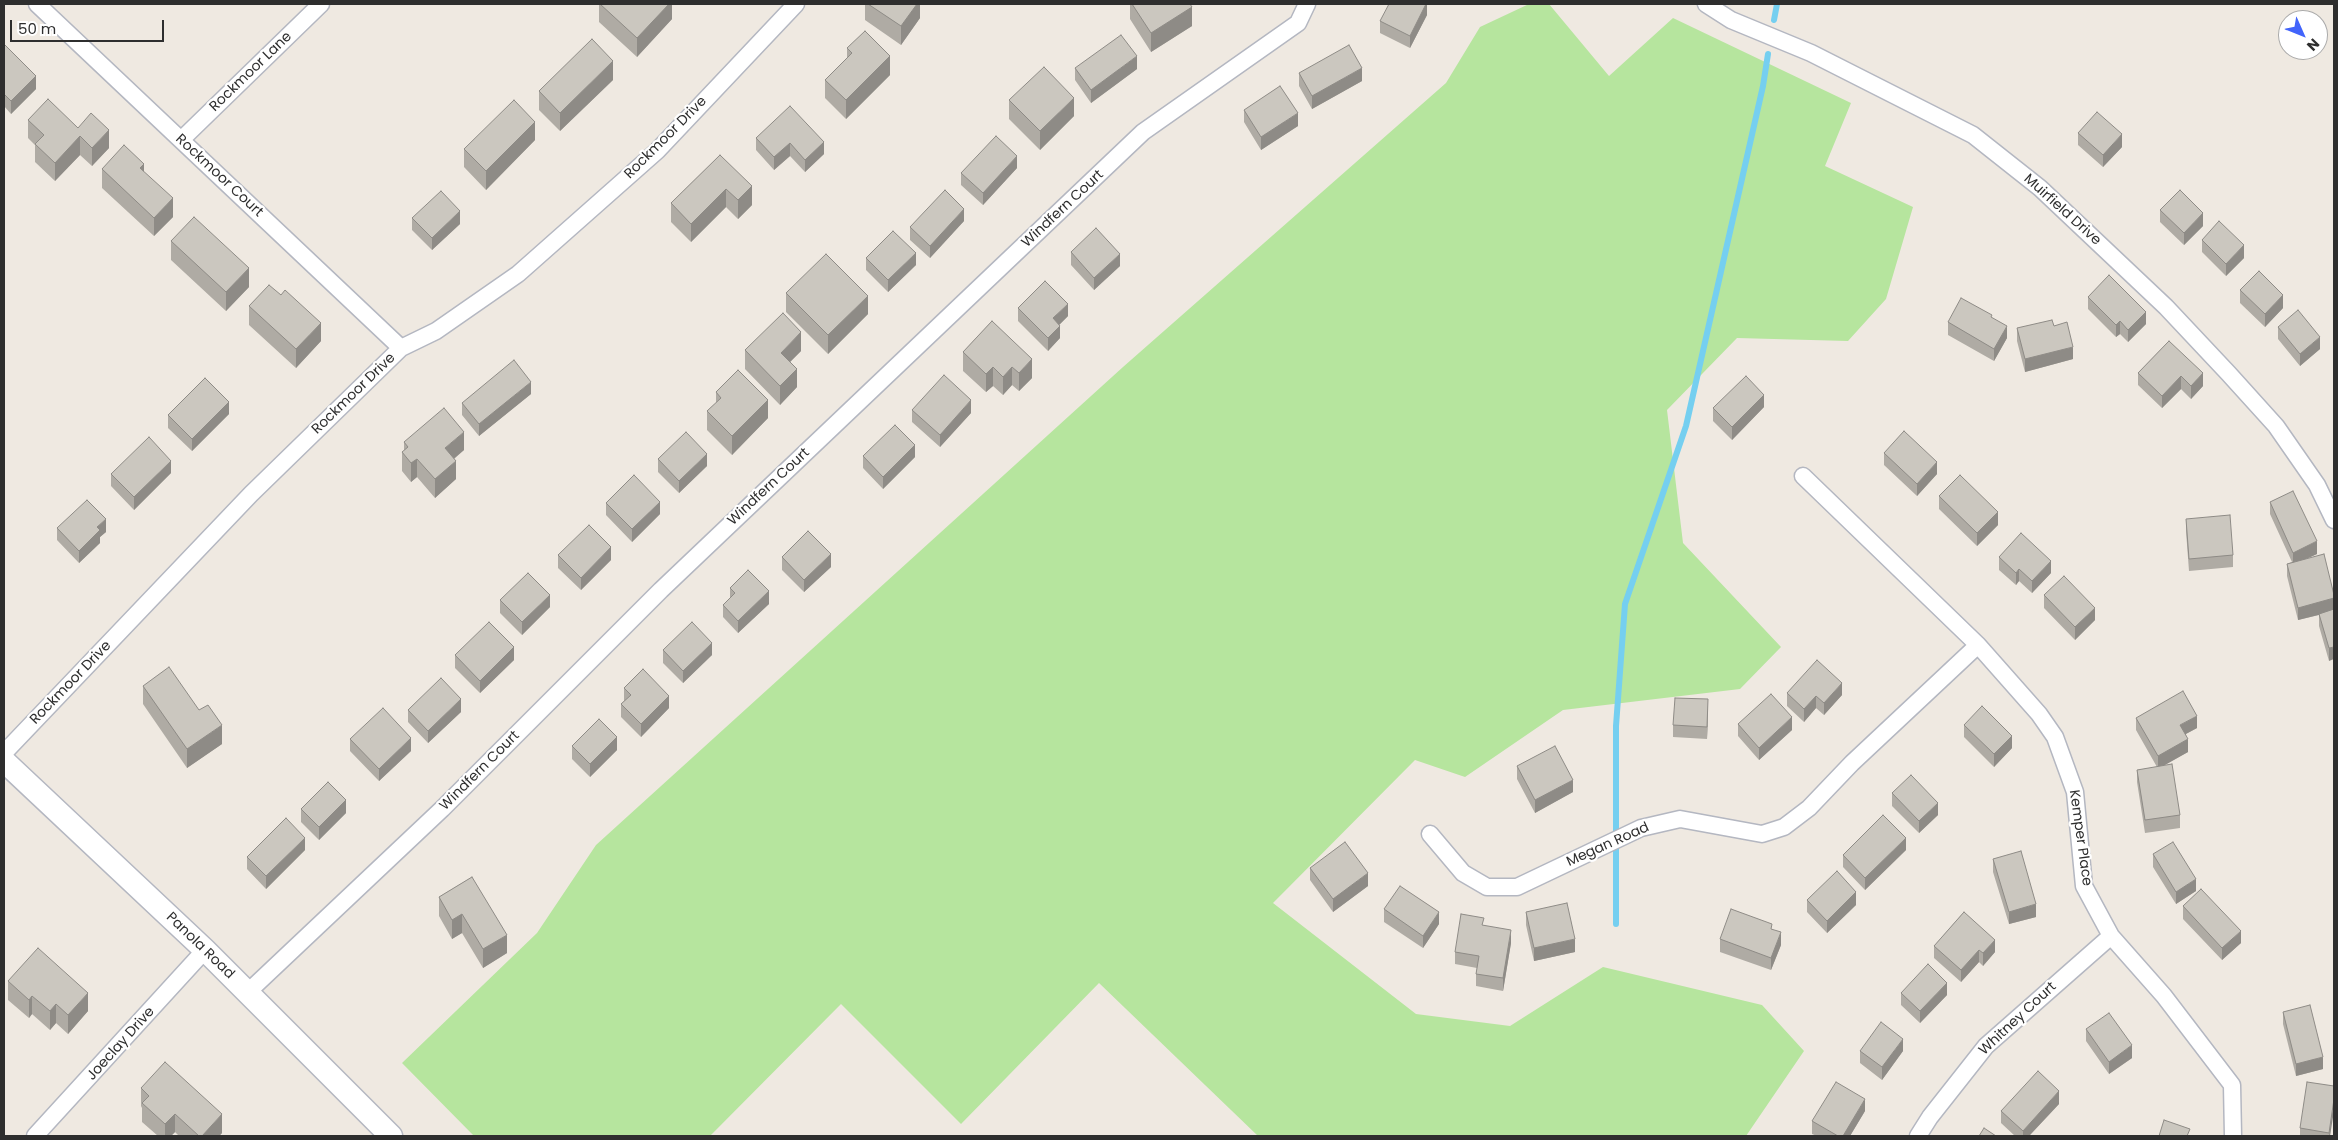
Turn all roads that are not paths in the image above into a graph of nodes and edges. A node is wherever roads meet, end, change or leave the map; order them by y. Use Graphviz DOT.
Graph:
graph roads {
  1 [pos="37,4"];
  2 [pos="321,4"];
  3 [pos="796,4"];
  4 [pos="1307,4"];
  5 [pos="1706,4"];
  6 [pos="181,140"];
  7 [pos="401,348"];
  8 [pos="1803,476"];
  9 [pos="2334,520"];
  10 [pos="1978,645"];
  11 [pos="4,753"];
  12 [pos="4,761"];
  13 [pos="1430,834"];
  14 [pos="2111,936"];
  15 [pos="205,950"];
  16 [pos="248,992"];
  17 [pos="35,1136"];
  18 [pos="390,1136"];
  19 [pos="1918,1136"];
  20 [pos="2233,1136"];
  1 -- 6 [label="street, Rockmoor Court"];
  2 -- 6 [label="street, Rockmoor Lane"];
  3 -- 7 [label="street, Rockmoor Drive"];
  4 -- 16 [label="street, Windfern Court"];
  5 -- 9 [label="street, Muirfield Drive"];
  6 -- 7 [label="street, Rockmoor Court"];
  7 -- 11 [label="street, Rockmoor Drive"];
  8 -- 10 [label="street, Kemper Place"];
  10 -- 13 [label="street, Megan Road"];
  10 -- 14 [label="street, Kemper Place"];
  12 -- 15 [label="main road, Panola Road"];
  14 -- 19 [label="street, Whitney Court"];
  14 -- 20 [label="street, Kemper Place"];
  15 -- 16 [label="main road, Panola Road"];
  15 -- 17 [label="street, Joeclay Drive"];
  16 -- 18 [label="main road, Panola Road"];
}
